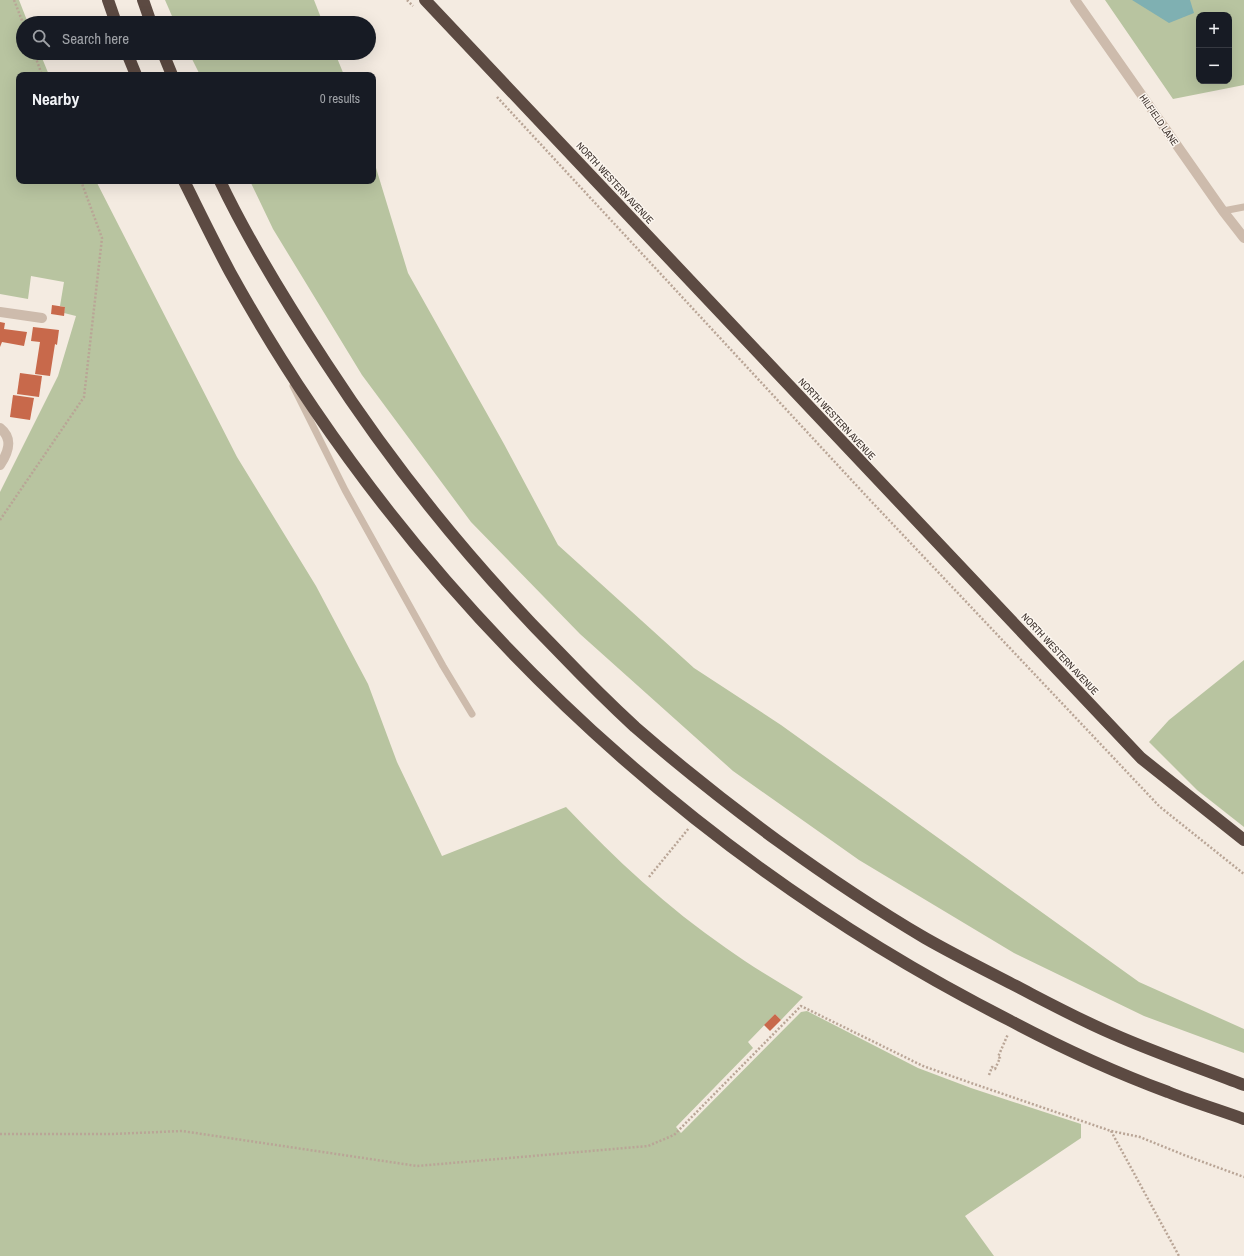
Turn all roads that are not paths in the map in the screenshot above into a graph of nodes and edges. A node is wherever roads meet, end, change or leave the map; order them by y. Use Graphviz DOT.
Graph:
graph roads {
  1 [pos="108,0"];
  2 [pos="143,0"];
  3 [pos="425,0"];
  4 [pos="1075,0"];
  5 [pos="114,16"];
  6 [pos="149,16"];
  7 [pos="130,60"];
  8 [pos="166,60"];
  9 [pos="135,72"];
  10 [pos="171,72"];
  11 [pos="186,184"];
  12 [pos="222,184"];
  13 [pos="1244,207"];
  14 [pos="1223,211"];
  15 [pos="1244,238"];
  16 [pos="0,312"];
  17 [pos="42,318"];
  18 [pos="270,340"];
  19 [pos="0,428"];
  20 [pos="0,465"];
  21 [pos="472,714"];
  22 [pos="1244,840"];
  23 [pos="1244,1084"];
  24 [pos="1244,1119"];
  1 -- 5 [label="highway"];
  2 -- 6 [label="highway"];
  3 -- 22 [label="highway, NORTH WESTERN AVENUE"];
  4 -- 14 [label="street, HILFIELD LANE"];
  7 -- 9 [label="highway"];
  8 -- 10 [label="highway"];
  11 -- 18 [label="highway"];
  12 -- 23 [label="highway"];
  13 -- 14 [label="lane"];
  14 -- 15 [label="street, HILFIELD LANE"];
  16 -- 17 [label="street"];
  18 -- 21 [label="lane"];
  18 -- 24 [label="highway"];
  19 -- 20 [label="street"];
}
